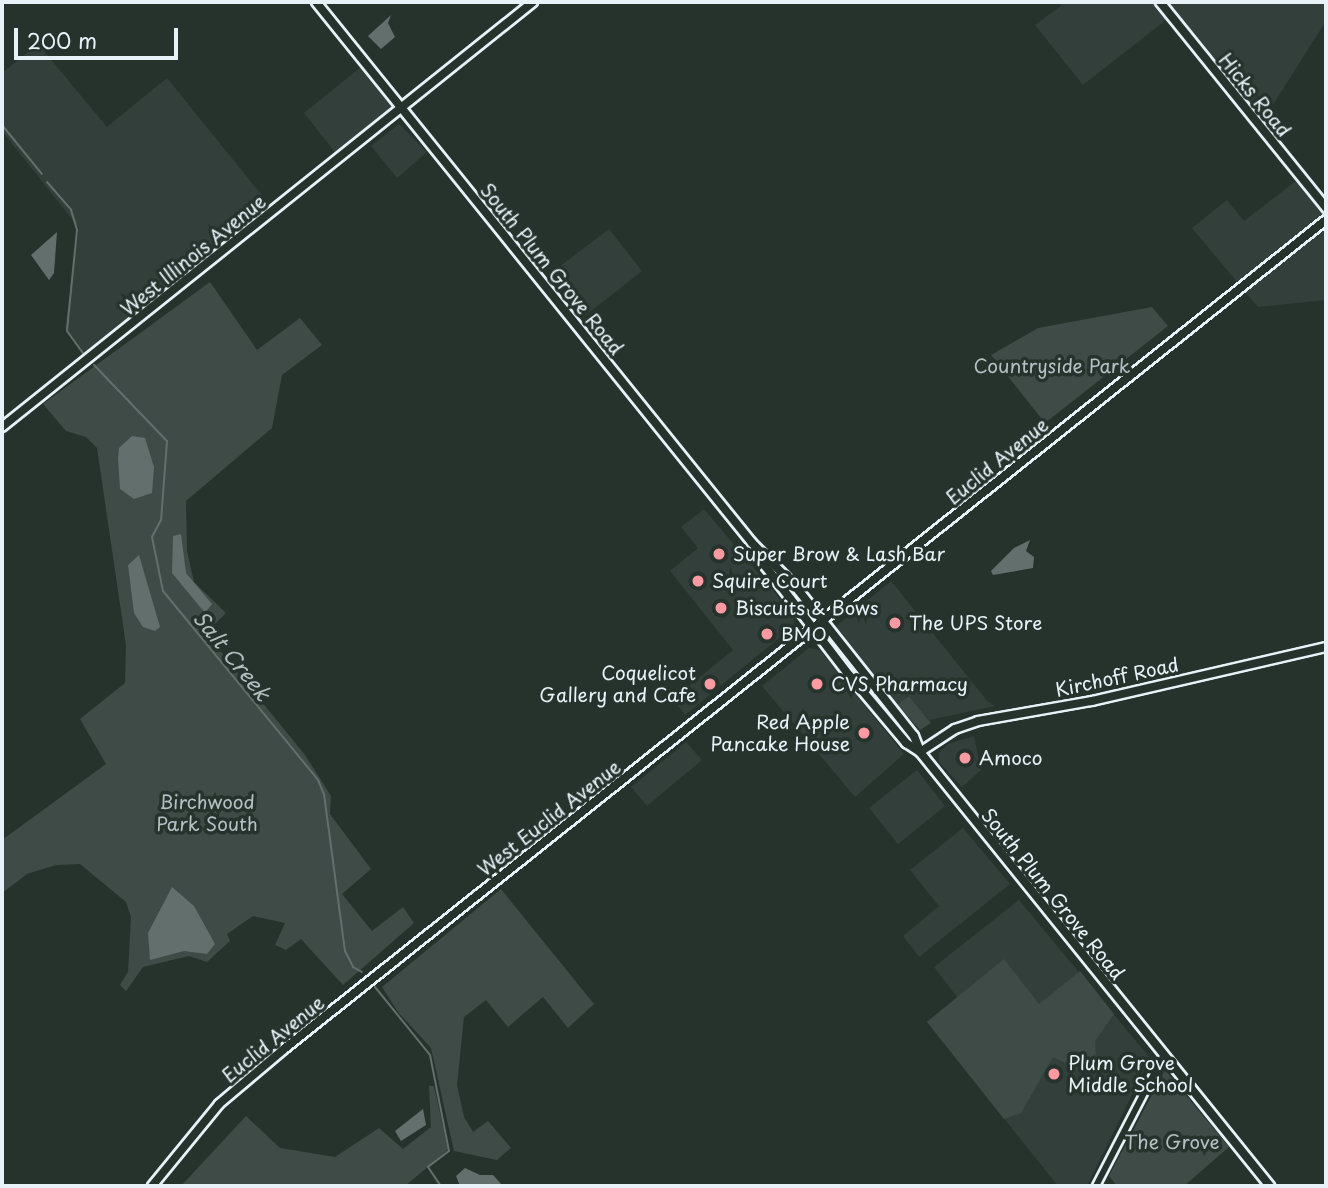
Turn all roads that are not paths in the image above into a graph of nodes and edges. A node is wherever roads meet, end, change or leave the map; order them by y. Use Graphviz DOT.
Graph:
graph roads {
  1 [pos="316,2"];
  2 [pos="533,2"];
  3 [pos="1160,2"];
  4 [pos="402,105"];
  5 [pos="1326,208"];
  6 [pos="1326,220"];
  7 [pos="2,427"];
  8 [pos="764,556"];
  9 [pos="822,620"];
  10 [pos="813,628"];
  11 [pos="1326,647"];
  12 [pos="687,727"];
  13 [pos="920,752"];
  14 [pos="430,933"];
  15 [pos="1164,1054"];
  16 [pos="152,1186"];
  17 [pos="1096,1186"];
  18 [pos="1270,1186"];
  1 -- 4 [label="main road, South Plum Grove Road"];
  2 -- 4 [label="main road, West Illinois Avenue"];
  3 -- 5 [label="main road, Hicks Road"];
  4 -- 7 [label="main road, West Illinois Avenue"];
  4 -- 8 [label="main road, South Plum Grove Road"];
  6 -- 9 [label="main road, Euclid Avenue"];
  8 -- 9 [label="main road, South Plum Grove Road"];
  8 -- 10 [label="main road, South Plum Grove Road"];
  9 -- 10 [label="main road, Euclid Avenue"];
  9 -- 13 [label="main road, South Plum Grove Road"];
  10 -- 12 [label="main road, Euclid Avenue"];
  10 -- 13 [label="main road, South Plum Grove Road"];
  11 -- 13 [label="main road, Kirchoff Road"];
  12 -- 14 [label="main road, West Euclid Avenue"];
  13 -- 15 [label="main road, South Plum Grove Road"];
  14 -- 16 [label="main road, Euclid Avenue"];
  15 -- 17 [label="street"];
  15 -- 18 [label="main road, South Plum Grove Road"];
}
